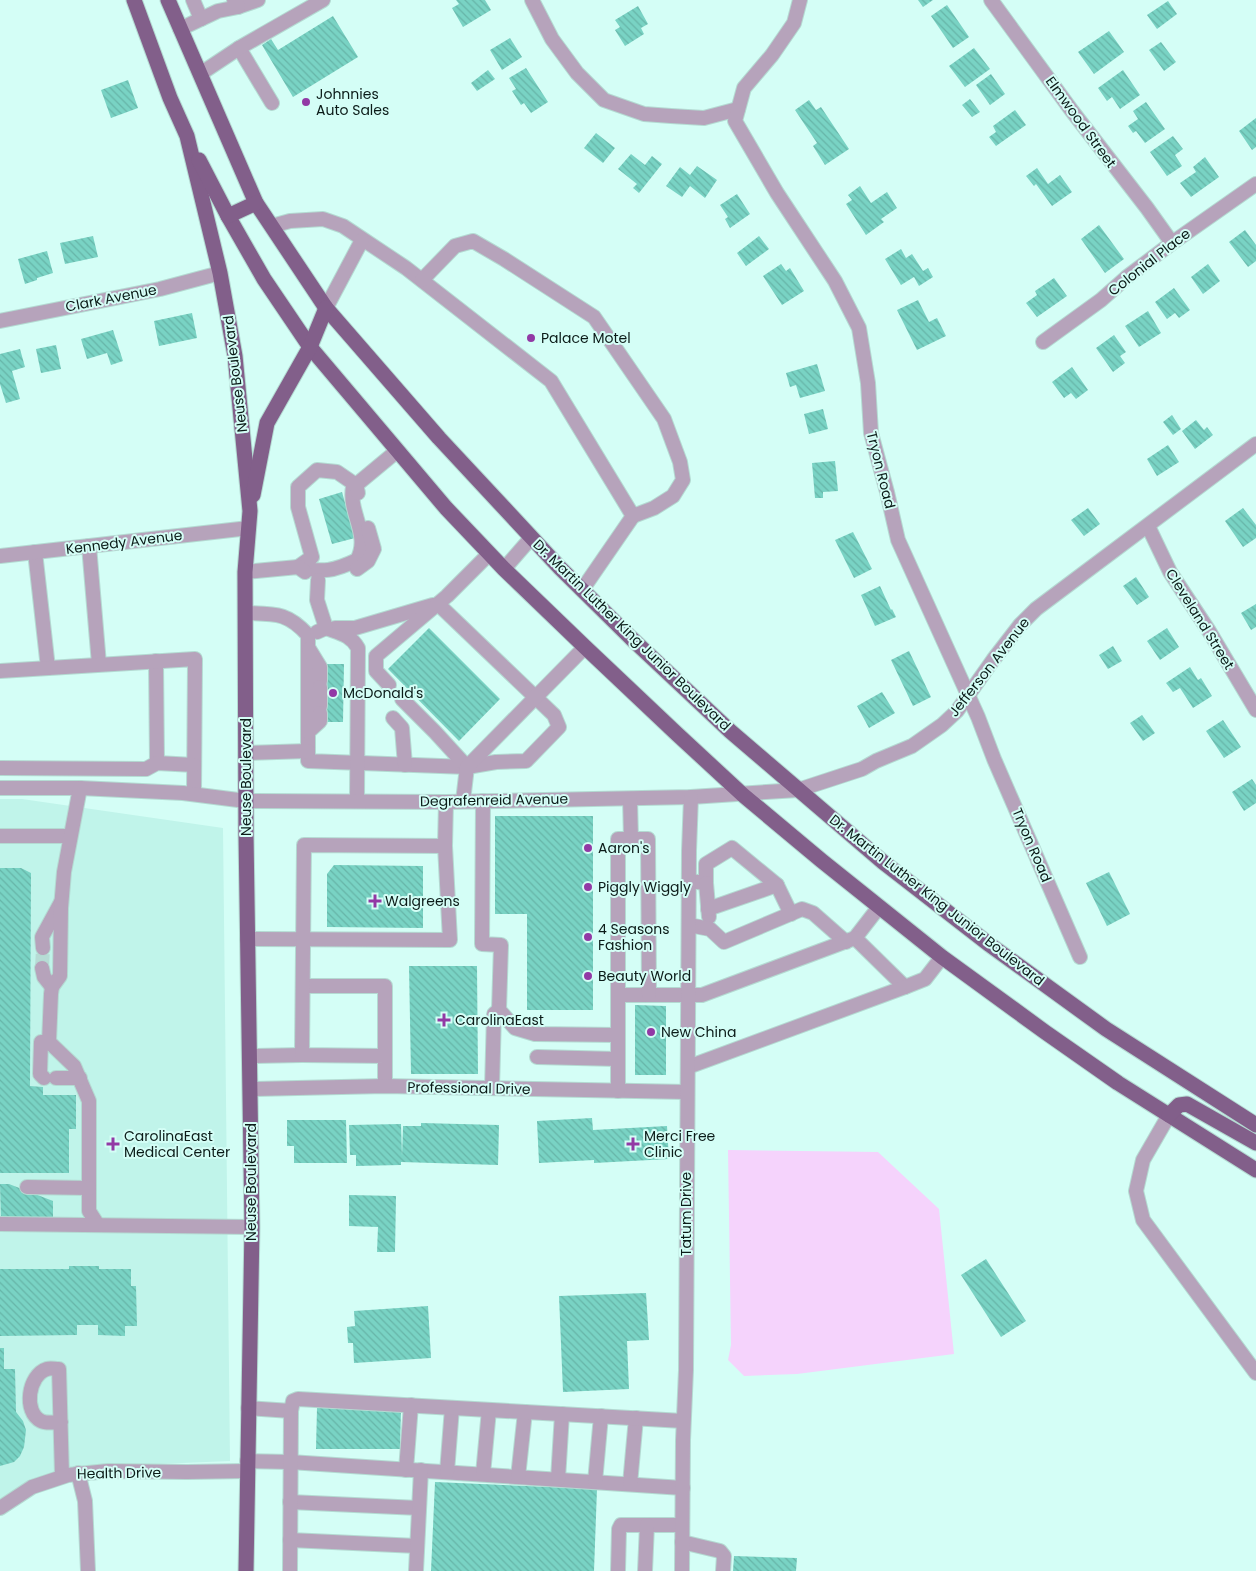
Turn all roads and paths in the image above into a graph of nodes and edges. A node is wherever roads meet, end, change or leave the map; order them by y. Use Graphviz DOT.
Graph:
graph roads {
  1 [pos="134,0"];
  2 [pos="168,0"];
  3 [pos="193,0"];
  4 [pos="258,0"];
  5 [pos="324,0"];
  6 [pos="532,0"];
  7 [pos="800,0"];
  8 [pos="991,0"];
  9 [pos="236,4"];
  10 [pos="215,5"];
  11 [pos="201,19"];
  12 [pos="180,29"];
  13 [pos="239,48"];
  14 [pos="200,74"];
  15 [pos="272,103"];
  16 [pos="738,109"];
  17 [pos="187,136"];
  18 [pos="1256,184"];
  19 [pos="256,202"];
  20 [pos="228,216"];
  21 [pos="272,226"];
  22 [pos="362,240"];
  23 [pos="1172,243"];
  24 [pos="220,273"];
  25 [pos="422,280"];
  26 [pos="326,308"];
  27 [pos="0,321"];
  28 [pos="1043,342"];
  29 [pos="310,347"];
  30 [pos="1256,444"];
  31 [pos="397,451"];
  32 [pos="356,485"];
  33 [pos="250,511"];
  34 [pos="633,516"];
  35 [pos="1148,526"];
  36 [pos="249,528"];
  37 [pos="532,538"];
  38 [pos="89,546"];
  39 [pos="35,552"];
  40 [pos="489,554"];
  41 [pos="0,556"];
  42 [pos="298,567"];
  43 [pos="504,569"];
  44 [pos="245,572"];
  45 [pos="318,580"];
  46 [pos="582,590"];
  47 [pos="438,604"];
  48 [pos="246,613"];
  49 [pos="326,628"];
  50 [pos="308,642"];
  51 [pos="585,647"];
  52 [pos="156,661"];
  53 [pos="100,664"];
  54 [pos="48,668"];
  55 [pos="0,670"];
  56 [pos="389,685"];
  57 [pos="968,696"];
  58 [pos="535,697"];
  59 [pos="402,699"];
  60 [pos="1256,710"];
  61 [pos="393,718"];
  62 [pos="308,732"];
  63 [pos="308,752"];
  64 [pos="246,753"];
  65 [pos="157,763"];
  66 [pos="358,763"];
  67 [pos="194,765"];
  68 [pos="405,765"];
  69 [pos="467,766"];
  70 [pos="0,768"];
  71 [pos="0,788"];
  72 [pos="80,788"];
  73 [pos="798,790"];
  74 [pos="194,794"];
  75 [pos="743,795"];
  76 [pos="630,798"];
  77 [pos="691,798"];
  78 [pos="357,801"];
  79 [pos="483,801"];
  80 [pos="246,802"];
  81 [pos="446,802"];
  82 [pos="463,802"];
  83 [pos="0,836"];
  84 [pos="70,836"];
  85 [pos="631,839"];
  86 [pos="445,846"];
  87 [pos="690,882"];
  88 [pos="706,883"];
  89 [pos="777,885"];
  90 [pos="62,902"];
  91 [pos="879,907"];
  92 [pos="708,909"];
  93 [pos="791,914"];
  94 [pos="689,925"];
  95 [pos="710,929"];
  96 [pos="247,939"];
  97 [pos="303,940"];
  98 [pos="851,940"];
  99 [pos="42,948"];
  100 [pos="942,957"];
  101 [pos="1080,957"];
  102 [pos="42,968"];
  103 [pos="303,986"];
  104 [pos="52,987"];
  105 [pos="905,987"];
  106 [pos="618,995"];
  107 [pos="649,995"];
  108 [pos="688,995"];
  109 [pos="500,1010"];
  110 [pos="618,1035"];
  111 [pos="49,1042"];
  112 [pos="250,1056"];
  113 [pos="302,1056"];
  114 [pos="385,1056"];
  115 [pos="537,1057"];
  116 [pos="618,1058"];
  117 [pos="688,1067"];
  118 [pos="80,1078"];
  119 [pos="385,1086"];
  120 [pos="250,1088"];
  121 [pos="492,1088"];
  122 [pos="618,1091"];
  123 [pos="687,1092"];
  124 [pos="1169,1115"];
  125 [pos="1256,1125"];
  126 [pos="1256,1143"];
  127 [pos="1256,1170"];
  128 [pos="28,1187"];
  129 [pos="89,1188"];
  130 [pos="0,1224"];
  131 [pos="98,1226"];
  132 [pos="252,1227"];
  133 [pos="1256,1373"];
  134 [pos="411,1405"];
  135 [pos="248,1408"];
  136 [pos="452,1408"];
  137 [pos="489,1410"];
  138 [pos="291,1411"];
  139 [pos="525,1412"];
  140 [pos="562,1414"];
  141 [pos="601,1416"];
  142 [pos="636,1418"];
  143 [pos="683,1421"];
  144 [pos="61,1422"];
  145 [pos="290,1462"];
  146 [pos="247,1466"];
  147 [pos="406,1470"];
  148 [pos="421,1470"];
  149 [pos="447,1472"];
  150 [pos="78,1473"];
  151 [pos="483,1474"];
  152 [pos="62,1476"];
  153 [pos="518,1477"];
  154 [pos="558,1479"];
  155 [pos="594,1482"];
  156 [pos="630,1484"];
  157 [pos="683,1488"];
  158 [pos="290,1502"];
  159 [pos="0,1508"];
  160 [pos="419,1508"];
  161 [pos="647,1524"];
  162 [pos="682,1525"];
  163 [pos="290,1540"];
  164 [pos="682,1542"];
  165 [pos="417,1546"];
  166 [pos="88,1571"];
  167 [pos="246,1571"];
  168 [pos="290,1571"];
  169 [pos="416,1571"];
  170 [pos="618,1571"];
  171 [pos="645,1571"];
  172 [pos="682,1571"];
  173 [pos="723,1571"];
  1 -- 17 [label="main road, Neuse Boulevard"];
  2 -- 12 [label="main road, Dr. Martin Luther King Junior Boulevard"];
  3 -- 11 [label="street"];
  4 -- 9 [label="street"];
  5 -- 13 [label="street"];
  6 -- 16 [label="street"];
  7 -- 16 [label="street, Tryon Road"];
  8 -- 23 [label="street, Elmwood Street"];
  9 -- 10 [label="street"];
  10 -- 11 [label="street"];
  11 -- 12 [label="street"];
  12 -- 14 [label="main road, Dr. Martin Luther King Junior Boulevard"];
  13 -- 14 [label="street"];
  13 -- 15 [label="street"];
  14 -- 19 [label="main road, Dr. Martin Luther King Junior Boulevard"];
  16 -- 57 [label="street, Tryon Road"];
  17 -- 20 [label="main road"];
  17 -- 24 [label="main road, Neuse Boulevard"];
  18 -- 23 [label="street, Colonial Place"];
  19 -- 20 [label="main road"];
  19 -- 21 [label="main road, Dr. Martin Luther King Junior Boulevard"];
  20 -- 29 [label="main road"];
  21 -- 22 [label="street"];
  21 -- 26 [label="main road, Dr. Martin Luther King Junior Boulevard"];
  22 -- 25 [label="street"];
  22 -- 26 [label="street"];
  23 -- 28 [label="street, Colonial Place"];
  24 -- 27 [label="street, Clark Avenue"];
  24 -- 33 [label="main road, Neuse Boulevard"];
  25 -- 34 [label="street"];
  25 -- 34 [label="street"];
  26 -- 29 [label="main road"];
  26 -- 37 [label="main road, Dr. Martin Luther King Junior Boulevard"];
  29 -- 31 [label="main road"];
  29 -- 33 [label="main road"];
  30 -- 35 [label="street, Jefferson Avenue"];
  31 -- 32 [label="street"];
  31 -- 40 [label="main road"];
  32 -- 42 [label="street"];
  32 -- 42 [label="street"];
  32 -- 45 [label="street"];
  33 -- 36 [label="main road, Neuse Boulevard"];
  34 -- 46 [label="street"];
  35 -- 57 [label="street, Jefferson Avenue"];
  35 -- 60 [label="street, Cleveland Street"];
  36 -- 38 [label="street, Kennedy Avenue"];
  36 -- 44 [label="main road, Neuse Boulevard"];
  37 -- 43 [label="street"];
  37 -- 46 [label="main road, Dr. Martin Luther King Junior Boulevard"];
  38 -- 39 [label="street, Kennedy Avenue"];
  38 -- 53 [label="street"];
  39 -- 41 [label="street, Kennedy Avenue"];
  39 -- 54 [label="street"];
  40 -- 43 [label="main road"];
  40 -- 47 [label="street"];
  42 -- 44 [label="street"];
  42 -- 45 [label="street"];
  43 -- 51 [label="main road"];
  44 -- 48 [label="main road, Neuse Boulevard"];
  45 -- 49 [label="street"];
  46 -- 73 [label="main road, Dr. Martin Luther King Junior Boulevard"];
  47 -- 49 [label="street"];
  47 -- 56 [label="street"];
  47 -- 58 [label="street"];
  48 -- 50 [label="street"];
  48 -- 64 [label="main road, Neuse Boulevard"];
  49 -- 50 [label="street"];
  49 -- 66 [label="street"];
  50 -- 62 [label="street"];
  50 -- 62 [label="street"];
  51 -- 58 [label="street"];
  51 -- 75 [label="main road"];
  52 -- 53 [label="street"];
  52 -- 65 [label="street"];
  52 -- 67 [label="street"];
  53 -- 54 [label="street"];
  54 -- 55 [label="street"];
  57 -- 73 [label="street, Jefferson Avenue"];
  57 -- 101 [label="street, Tryon Road"];
  58 -- 69 [label="street"];
  58 -- 69 [label="street"];
  59 -- 69 [label="street"];
  61 -- 68 [label="street"];
  62 -- 63 [label="street"];
  63 -- 64 [label="street"];
  63 -- 66 [label="street"];
  64 -- 80 [label="main road, Neuse Boulevard"];
  65 -- 67 [label="street"];
  65 -- 70 [label="street"];
  66 -- 68 [label="street"];
  66 -- 78 [label="street"];
  67 -- 74 [label="street"];
  68 -- 69 [label="street"];
  69 -- 82 [label="street"];
  71 -- 72 [label="street, Degrafenreid Avenue"];
  72 -- 74 [label="street, Degrafenreid Avenue"];
  72 -- 84 [label="street"];
  73 -- 75 [label="street, Jefferson Avenue"];
  73 -- 125 [label="main road, Dr. Martin Luther King Junior Boulevard"];
  74 -- 80 [label="street, Degrafenreid Avenue"];
  75 -- 77 [label="street, Degrafenreid Avenue"];
  75 -- 91 [label="main road"];
  76 -- 77 [label="street, Degrafenreid Avenue"];
  76 -- 79 [label="street, Degrafenreid Avenue"];
  76 -- 85 [label="street"];
  77 -- 87 [label="street, Tatum Drive"];
  78 -- 80 [label="street, Degrafenreid Avenue"];
  78 -- 81 [label="street, Degrafenreid Avenue"];
  79 -- 82 [label="street, Degrafenreid Avenue"];
  79 -- 109 [label="street"];
  80 -- 96 [label="main road, Neuse Boulevard"];
  81 -- 82 [label="street, Degrafenreid Avenue"];
  81 -- 86 [label="street"];
  83 -- 84 [label="street"];
  84 -- 90 [label="street"];
  85 -- 106 [label="street"];
  85 -- 107 [label="street"];
  86 -- 97 [label="street"];
  86 -- 97 [label="street"];
  87 -- 88 [label="street"];
  87 -- 94 [label="street, Tatum Drive"];
  88 -- 89 [label="street"];
  88 -- 92 [label="street"];
  89 -- 92 [label="street"];
  89 -- 93 [label="street"];
  90 -- 99 [label="street"];
  90 -- 104 [label="street"];
  91 -- 98 [label="street"];
  91 -- 100 [label="main road"];
  92 -- 95 [label="street"];
  93 -- 95 [label="street"];
  93 -- 98 [label="street"];
  94 -- 95 [label="street"];
  94 -- 108 [label="street, Tatum Drive"];
  96 -- 97 [label="street"];
  96 -- 112 [label="main road, Neuse Boulevard"];
  97 -- 103 [label="street"];
  98 -- 105 [label="street"];
  98 -- 108 [label="street"];
  100 -- 105 [label="street"];
  100 -- 124 [label="main road"];
  102 -- 104 [label="street"];
  103 -- 113 [label="street"];
  103 -- 114 [label="street"];
  104 -- 111 [label="street"];
  105 -- 117 [label="street"];
  106 -- 107 [label="street"];
  106 -- 110 [label="street"];
  107 -- 108 [label="street"];
  108 -- 117 [label="street, Tatum Drive"];
  109 -- 110 [label="street"];
  109 -- 121 [label="street"];
  110 -- 116 [label="street"];
  111 -- 118 [label="street"];
  111 -- 118 [label="street"];
  112 -- 113 [label="street"];
  112 -- 120 [label="main road, Neuse Boulevard"];
  113 -- 114 [label="street"];
  114 -- 119 [label="street"];
  115 -- 116 [label="street"];
  116 -- 122 [label="street"];
  117 -- 123 [label="street, Tatum Drive"];
  118 -- 129 [label="street"];
  119 -- 120 [label="street, Professional Drive"];
  119 -- 121 [label="street, Professional Drive"];
  120 -- 132 [label="main road, Neuse Boulevard"];
  121 -- 122 [label="street, Professional Drive"];
  122 -- 123 [label="street, Professional Drive"];
  123 -- 143 [label="street, Tatum Drive"];
  124 -- 126 [label="main road"];
  124 -- 127 [label="main road"];
  124 -- 133 [label="street"];
  128 -- 129 [label="street"];
  129 -- 131 [label="street"];
  130 -- 131 [label="street"];
  131 -- 132 [label="street"];
  132 -- 135 [label="main road, Neuse Boulevard"];
  134 -- 136 [label="street"];
  134 -- 138 [label="street"];
  134 -- 147 [label="street"];
  135 -- 138 [label="street"];
  135 -- 146 [label="main road, Neuse Boulevard"];
  136 -- 137 [label="street"];
  136 -- 149 [label="street"];
  137 -- 139 [label="street"];
  137 -- 151 [label="street"];
  138 -- 145 [label="street"];
  139 -- 140 [label="street"];
  139 -- 153 [label="street"];
  140 -- 141 [label="street"];
  140 -- 154 [label="street"];
  141 -- 142 [label="street"];
  141 -- 155 [label="street"];
  142 -- 143 [label="street"];
  142 -- 156 [label="street"];
  143 -- 157 [label="street, Tatum Drive"];
  144 -- 152 [label="street"];
  145 -- 146 [label="street, Health Drive"];
  145 -- 147 [label="street, Health Drive"];
  145 -- 158 [label="street"];
  146 -- 150 [label="street, Health Drive"];
  146 -- 167 [label="main road, Neuse Boulevard"];
  147 -- 148 [label="street, Health Drive"];
  148 -- 149 [label="street, Health Drive"];
  148 -- 160 [label="street"];
  149 -- 151 [label="street, Health Drive"];
  150 -- 152 [label="street, Health Drive"];
  150 -- 166 [label="street"];
  151 -- 153 [label="street, Health Drive"];
  152 -- 159 [label="street, Health Drive"];
  153 -- 154 [label="street, Health Drive"];
  154 -- 155 [label="street, Health Drive"];
  155 -- 156 [label="street, Health Drive"];
  156 -- 157 [label="street, Health Drive"];
  157 -- 162 [label="street, Tatum Drive"];
  158 -- 160 [label="street"];
  158 -- 163 [label="street"];
  160 -- 165 [label="street"];
  161 -- 162 [label="street"];
  161 -- 170 [label="street"];
  161 -- 171 [label="street"];
  162 -- 164 [label="street, Tatum Drive"];
  163 -- 165 [label="street"];
  163 -- 168 [label="street"];
  164 -- 172 [label="street, Tatum Drive"];
  164 -- 173 [label="street"];
  165 -- 169 [label="street"];
}
